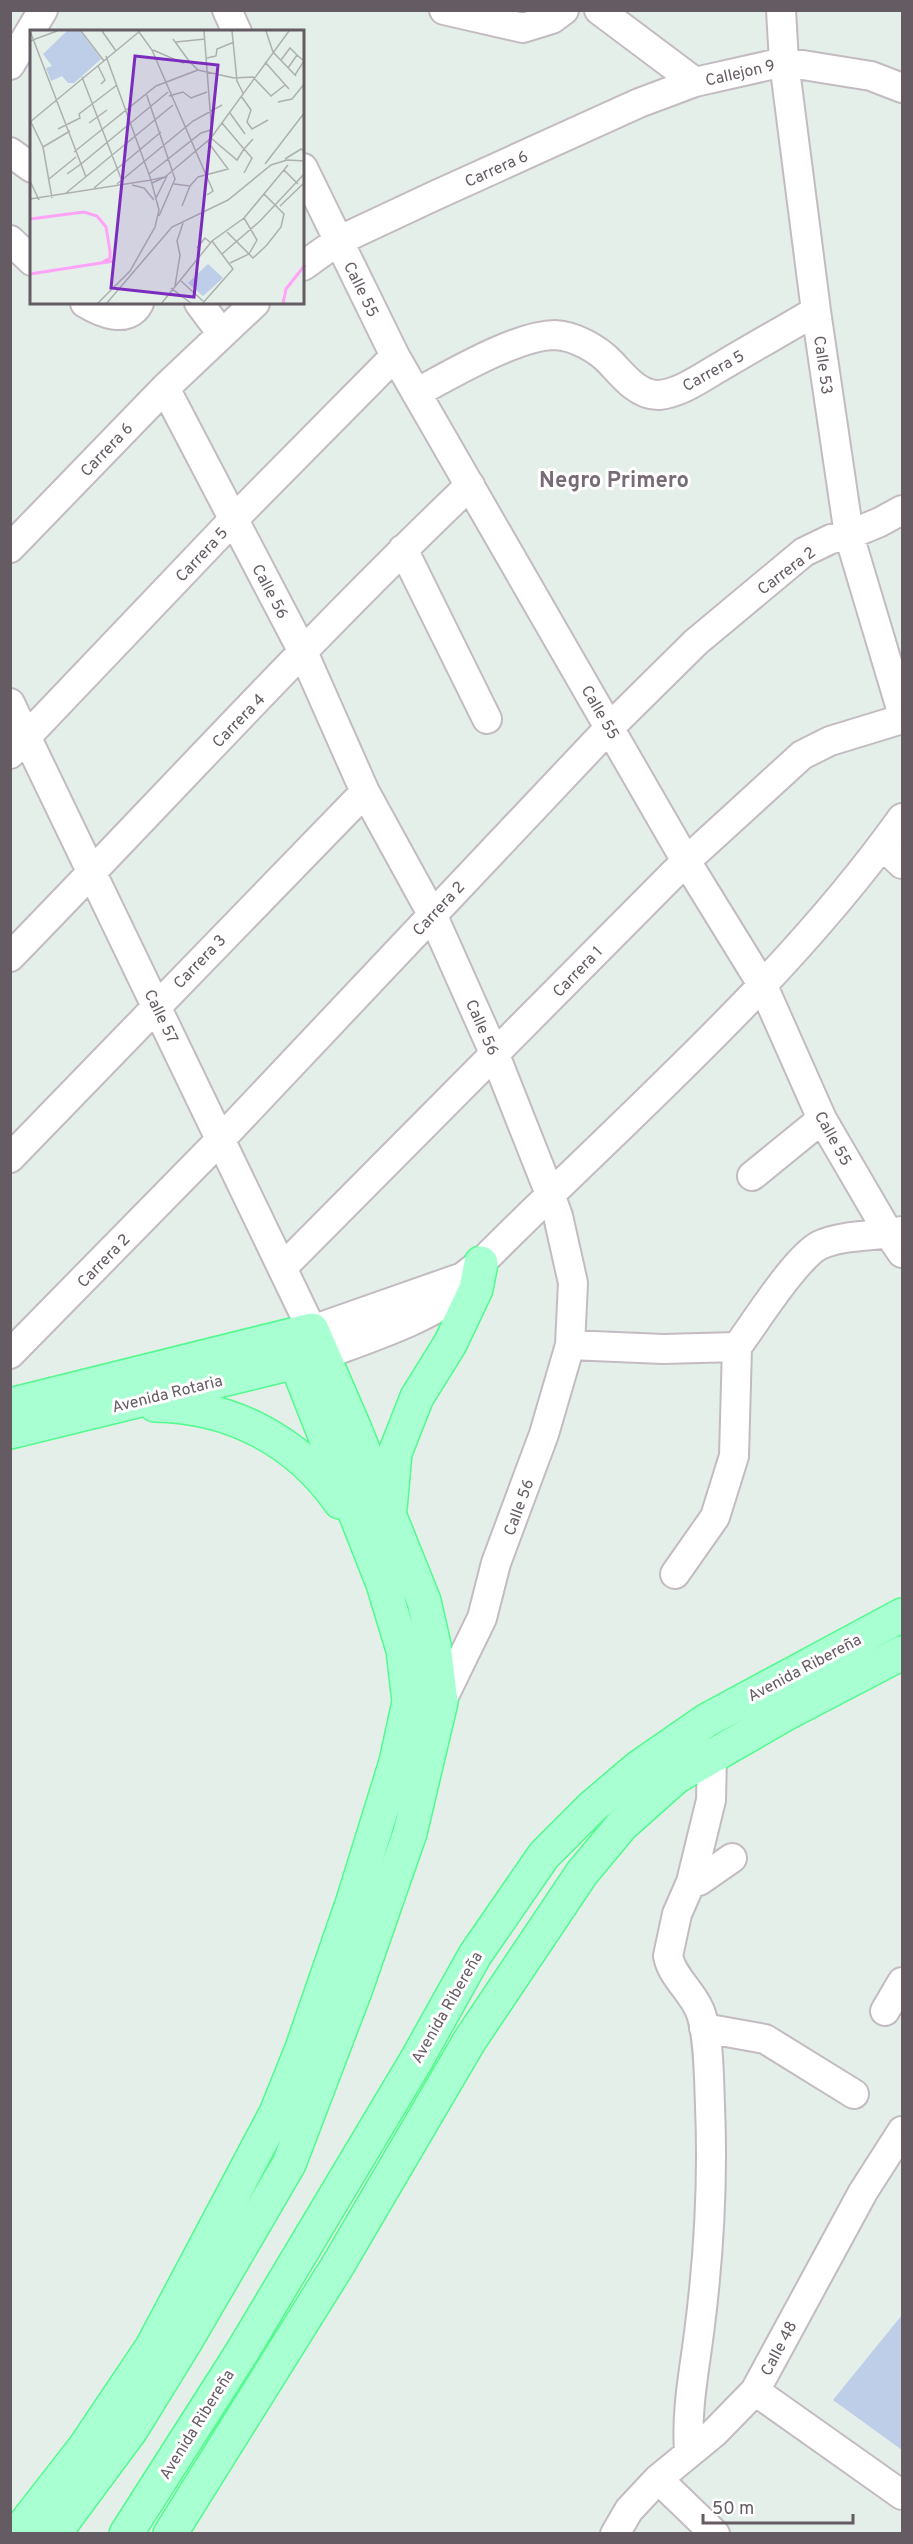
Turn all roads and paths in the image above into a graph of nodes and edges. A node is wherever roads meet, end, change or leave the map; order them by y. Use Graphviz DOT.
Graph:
graph roads {
  1 [pos="43,10"];
  2 [pos="227,10"];
  3 [pos="444,10"];
  4 [pos="564,10"];
  5 [pos="599,10"];
  6 [pos="781,10"];
  7 [pos="31,30"];
  8 [pos="236,30"];
  9 [pos="30,32"];
  10 [pos="784,62"];
  11 [pos="10,65"];
  12 [pos="695,82"];
  13 [pos="903,88"];
  14 [pos="10,152"];
  15 [pos="30,167"];
  16 [pos="304,170"];
  17 [pos="10,240"];
  18 [pos="338,241"];
  19 [pos="30,259"];
  20 [pos="304,265"];
  21 [pos="87,304"];
  22 [pos="138,304"];
  23 [pos="200,304"];
  24 [pos="254,304"];
  25 [pos="816,311"];
  26 [pos="222,334"];
  27 [pos="395,356"];
  28 [pos="165,388"];
  29 [pos="416,393"];
  30 [pos="470,485"];
  31 [pos="903,510"];
  32 [pos="233,520"];
  33 [pos="849,535"];
  34 [pos="10,548"];
  35 [pos="404,549"];
  36 [pos="303,652"];
  37 [pos="10,703"];
  38 [pos="903,712"];
  39 [pos="487,719"];
  40 [pos="903,719"];
  41 [pos="610,727"];
  42 [pos="19,746"];
  43 [pos="365,792"];
  44 [pos="903,818"];
  45 [pos="893,855"];
  46 [pos="686,861"];
  47 [pos="93,872"];
  48 [pos="432,914"];
  49 [pos="10,957"];
  50 [pos="763,986"];
  51 [pos="156,1005"];
  52 [pos="495,1055"];
  53 [pos="822,1119"];
  54 [pos="220,1139"];
  55 [pos="10,1158"];
  56 [pos="752,1176"];
  57 [pos="550,1194"];
  58 [pos="898,1240"];
  59 [pos="282,1268"];
  60 [pos="472,1270"];
  61 [pos="570,1345"];
  62 [pos="305,1346"];
  63 [pos="737,1347"];
  64 [pos="10,1354"];
  65 [pos="108,1408"];
  66 [pos="14,1412"];
  67 [pos="389,1517"];
  68 [pos="366,1540"];
  69 [pos="675,1574"];
  70 [pos="903,1615"];
  71 [pos="903,1653"];
  72 [pos="441,1702"];
  73 [pos="712,1756"];
  74 [pos="732,1858"];
  75 [pos="691,1882"];
  76 [pos="903,1982"];
  77 [pos="885,2011"];
  78 [pos="704,2028"];
  79 [pos="854,2094"];
  80 [pos="903,2131"];
  81 [pos="755,2391"];
  82 [pos="689,2451"];
  83 [pos="658,2479"];
  84 [pos="903,2495"];
  85 [pos="714,2533"];
  86 [pos="17,2534"];
  87 [pos="54,2534"];
  88 [pos="126,2534"];
  89 [pos="170,2534"];
  90 [pos="615,2534"];
  1 -- 7 [label="street"];
  2 -- 8 [label="street"];
  3 -- 4 [label="street"];
  5 -- 12 [label="street, Callejon 9"];
  6 -- 10 [label="street, Calle 53"];
  9 -- 11 [label="street"];
  10 -- 12 [label="street, Callejon 9"];
  10 -- 13 [label="street, Callejon 9"];
  10 -- 25 [label="street, Calle 53"];
  12 -- 18 [label="street, Carrera 6"];
  14 -- 15 [label="street"];
  16 -- 18 [label="street, Calle 55"];
  17 -- 19 [label="street"];
  18 -- 20 [label="street, Carrera 6"];
  18 -- 27 [label="street, Calle 55"];
  21 -- 22 [label="street"];
  23 -- 26 [label="street"];
  24 -- 26 [label="street, Carrera 6"];
  25 -- 29 [label="street, Carrera 5"];
  25 -- 33 [label="street, Calle 53"];
  26 -- 28 [label="street, Carrera 6"];
  27 -- 29 [label="street, Calle 55"];
  27 -- 32 [label="street, Carrera 5"];
  28 -- 32 [label="street, Calle 56"];
  28 -- 34 [label="street, Carrera 6"];
  29 -- 30 [label="street, Calle 55"];
  30 -- 35 [label="street, Carrera 4"];
  30 -- 41 [label="street, Calle 55"];
  31 -- 33 [label="street, Carrera 2"];
  32 -- 36 [label="street, Calle 56"];
  32 -- 42 [label="street, Carrera 5"];
  33 -- 38 [label="street, Calle 53"];
  33 -- 41 [label="street, Carrera 2"];
  35 -- 36 [label="street, Carrera 4"];
  35 -- 39 [label="street"];
  36 -- 43 [label="street, Calle 56"];
  36 -- 47 [label="street, Carrera 4"];
  37 -- 42 [label="street, Calle 57"];
  40 -- 46 [label="street, Carrera 1"];
  41 -- 46 [label="street, Calle 55"];
  41 -- 48 [label="street, Carrera 2"];
  42 -- 47 [label="street, Calle 57"];
  43 -- 48 [label="street, Calle 56"];
  43 -- 51 [label="street, Carrera 3"];
  44 -- 45 [label="street"];
  45 -- 50 [label="street"];
  46 -- 50 [label="street, Calle 55"];
  46 -- 52 [label="street, Carrera 1"];
  47 -- 49 [label="street, Carrera 4"];
  47 -- 51 [label="street, Calle 57"];
  48 -- 52 [label="street, Calle 56"];
  48 -- 54 [label="street, Carrera 2"];
  50 -- 53 [label="street, Calle 55"];
  50 -- 57 [label="street"];
  51 -- 54 [label="street, Calle 57"];
  51 -- 55 [label="street, Carrera 3"];
  52 -- 57 [label="street, Calle 56"];
  52 -- 59 [label="street, Carrera 1"];
  53 -- 56 [label="street"];
  53 -- 58 [label="street, Calle 55"];
  54 -- 59 [label="street, Calle 57"];
  54 -- 64 [label="street, Carrera 2"];
  57 -- 60 [label="street"];
  57 -- 61 [label="street, Calle 56"];
  58 -- 63 [label="street"];
  59 -- 62 [label="street, Calle 57"];
  60 -- 62 [label="street"];
  60 -- 67 [label="main road"];
  61 -- 63 [label="street"];
  61 -- 72 [label="street, Calle 56"];
  62 -- 65 [label="main road, Avenida Rotaria"];
  62 -- 66 [label="main road, Avenida Rotaria"];
  62 -- 67 [label="main road"];
  62 -- 68 [label="main road"];
  63 -- 69 [label="street"];
  65 -- 66 [label="main road, Avenida Rotaria"];
  65 -- 68 [label="main road"];
  67 -- 72 [label="main road"];
  68 -- 86 [label="main road"];
  70 -- 88 [label="main road, Avenida Ribereña"];
  71 -- 73 [label="main road, Avenida Ribereña"];
  72 -- 87 [label="main road"];
  73 -- 75 [label="street"];
  73 -- 89 [label="main road, Avenida Ribereña"];
  74 -- 75 [label="street"];
  75 -- 78 [label="street"];
  76 -- 77 [label="street"];
  78 -- 79 [label="street"];
  78 -- 82 [label="street"];
  80 -- 81 [label="street, Calle 48"];
  81 -- 82 [label="street, Calle 48"];
  81 -- 84 [label="street"];
  82 -- 83 [label="street, Calle 48"];
  83 -- 85 [label="street"];
  83 -- 90 [label="street, Calle 48"];
}
